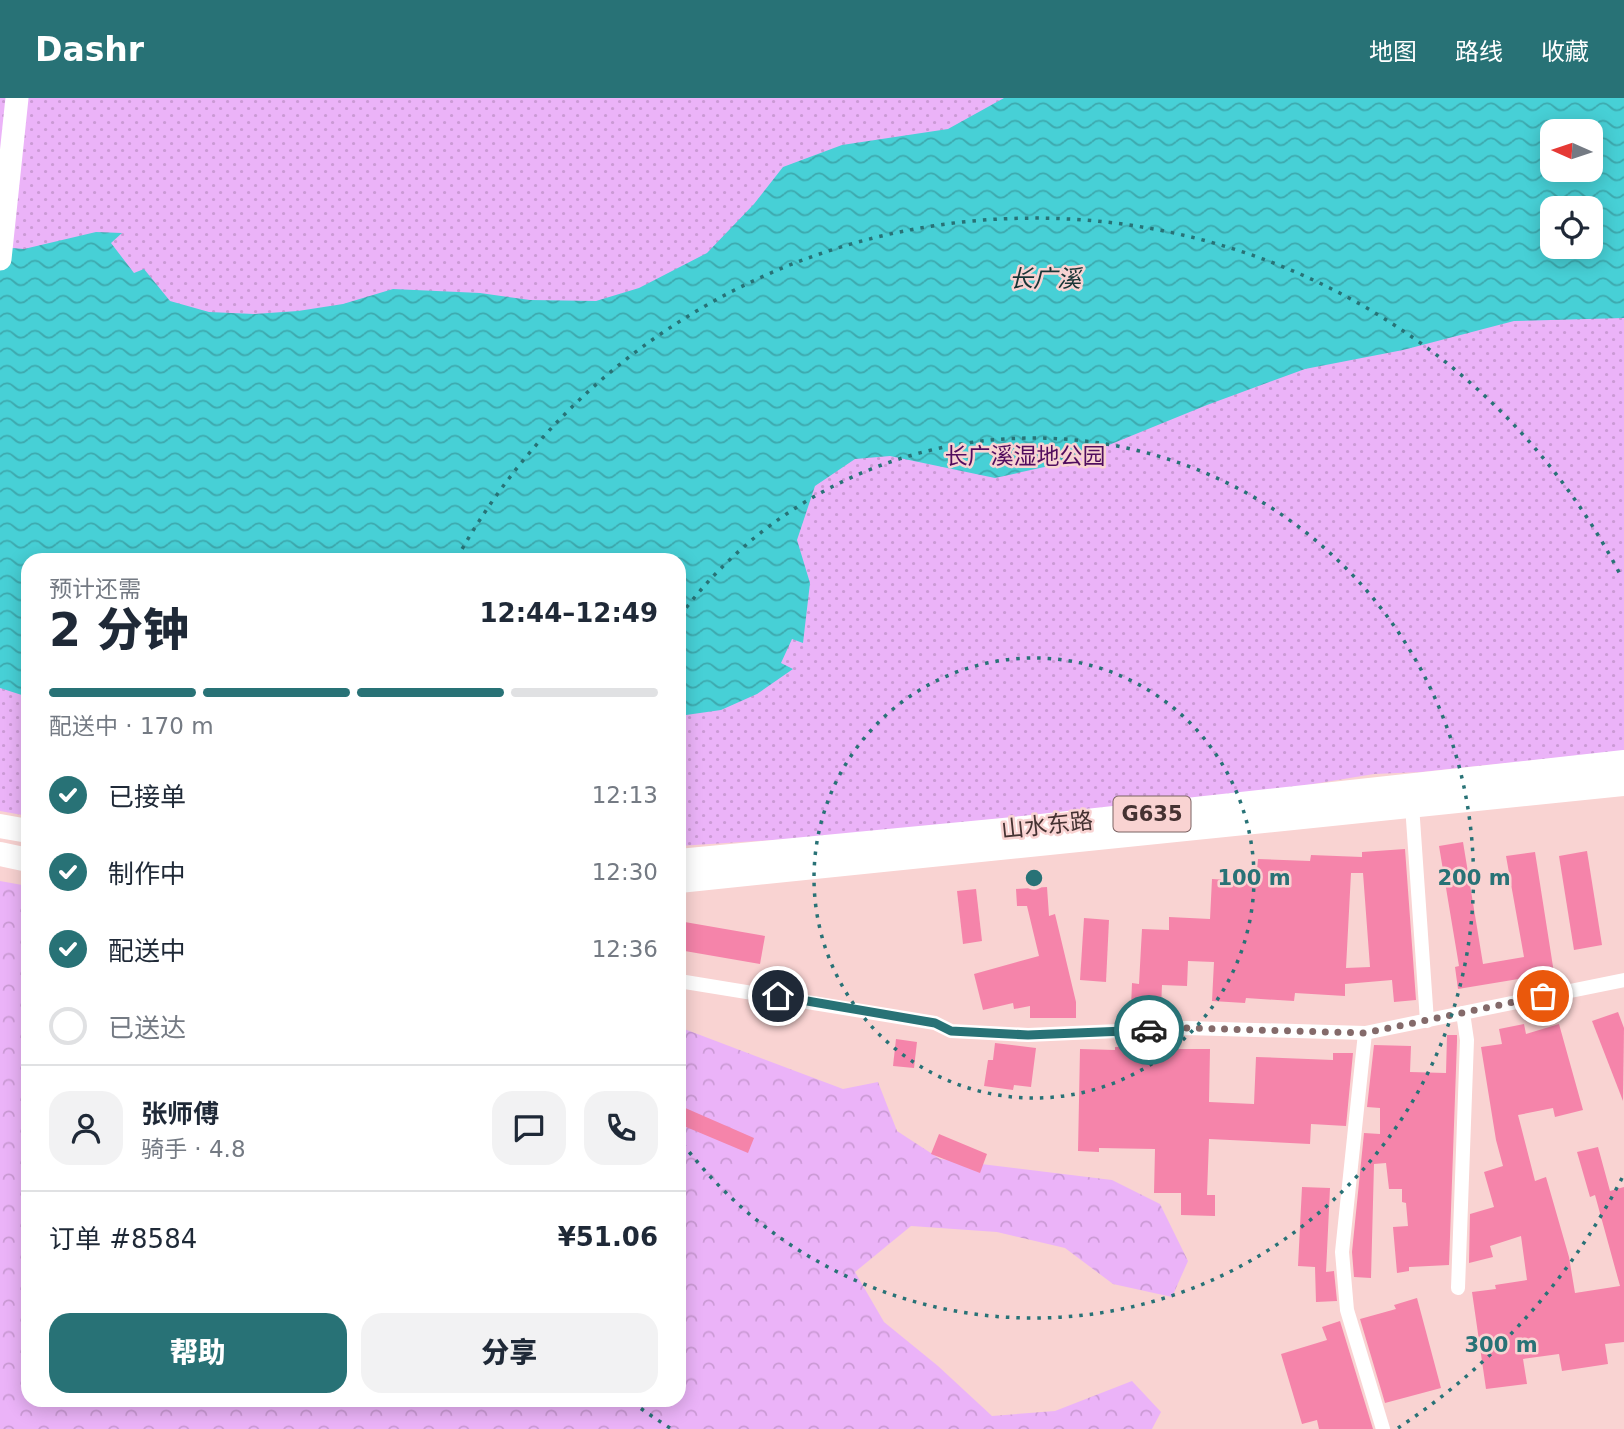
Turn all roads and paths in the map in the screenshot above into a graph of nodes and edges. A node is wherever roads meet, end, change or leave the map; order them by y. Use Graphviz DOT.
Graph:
graph roads {
  1 [pos="17,98"];
  2 [pos="0,259"];
  3 [pos="1624,762"];
  4 [pos="1624,784"];
  5 [pos="1412,804"];
  6 [pos="0,826"];
  7 [pos="21,830"];
  8 [pos="0,854"];
  9 [pos="21,858"];
  10 [pos="686,860"];
  11 [pos="686,880"];
  12 [pos="1624,979"];
  13 [pos="686,982"];
  14 [pos="1463,1013"];
  15 [pos="1426,1021"];
  16 [pos="1365,1033"];
  17 [pos="1458,1288"];
  18 [pos="1382,1429"];
  1 -- 2 [label="main road"];
  3 -- 10 [label="highway, 山水东路 / G635"];
  4 -- 5 [label="highway, 山水东路 / G635"];
  5 -- 11 [label="highway, 山水东路 / G635"];
  5 -- 15 [label="street"];
  6 -- 7 [label="highway"];
  8 -- 9 [label="highway"];
  12 -- 14 [label="street"];
  13 -- 16 [label="street"];
  14 -- 15 [label="street"];
  14 -- 17 [label="street"];
  15 -- 16 [label="street"];
  16 -- 18 [label="street"];
}
